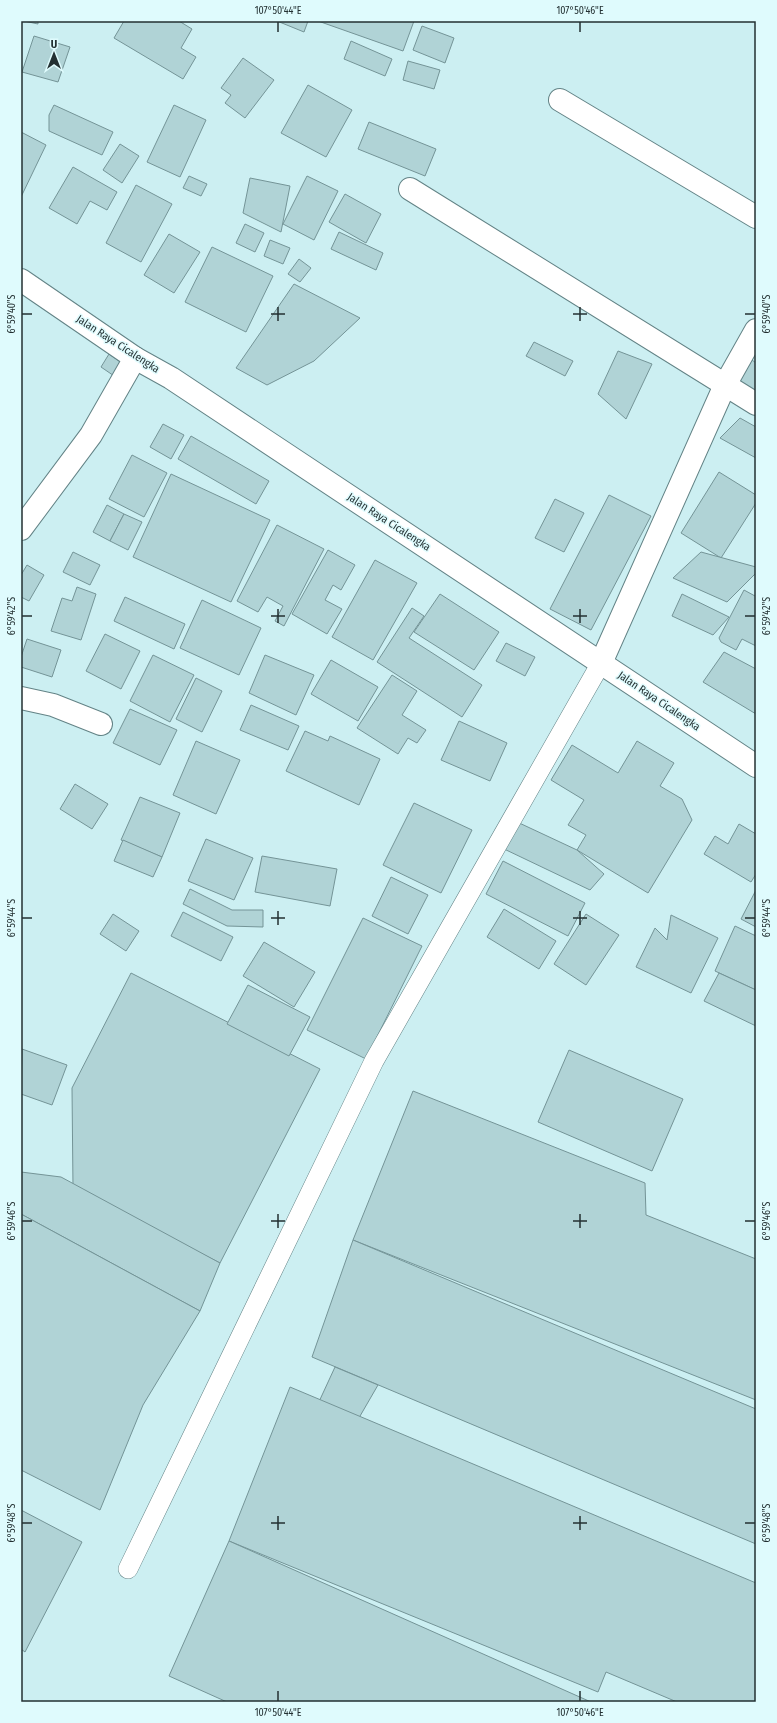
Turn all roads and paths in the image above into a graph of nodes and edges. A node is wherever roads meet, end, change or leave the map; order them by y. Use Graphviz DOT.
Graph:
graph roads {
  1 [pos="560,100"];
  2 [pos="410,189"];
  3 [pos="756,217"];
  4 [pos="21,280"];
  5 [pos="756,330"];
  6 [pos="135,358"];
  7 [pos="725,385"];
  8 [pos="756,404"];
  9 [pos="21,529"];
  10 [pos="600,663"];
  11 [pos="21,698"];
  12 [pos="101,724"];
  13 [pos="756,766"];
  14 [pos="128,1569"];
  1 -- 3 [label="street"];
  2 -- 7 [label="street"];
  4 -- 6 [label="street, Jalan Raya Cicalengka"];
  5 -- 7 [label="street"];
  6 -- 9 [label="street"];
  6 -- 10 [label="street, Jalan Raya Cicalengka"];
  7 -- 8 [label="street"];
  7 -- 10 [label="street"];
  10 -- 13 [label="street, Jalan Raya Cicalengka"];
  10 -- 14 [label="lane"];
  11 -- 12 [label="street"];
}
